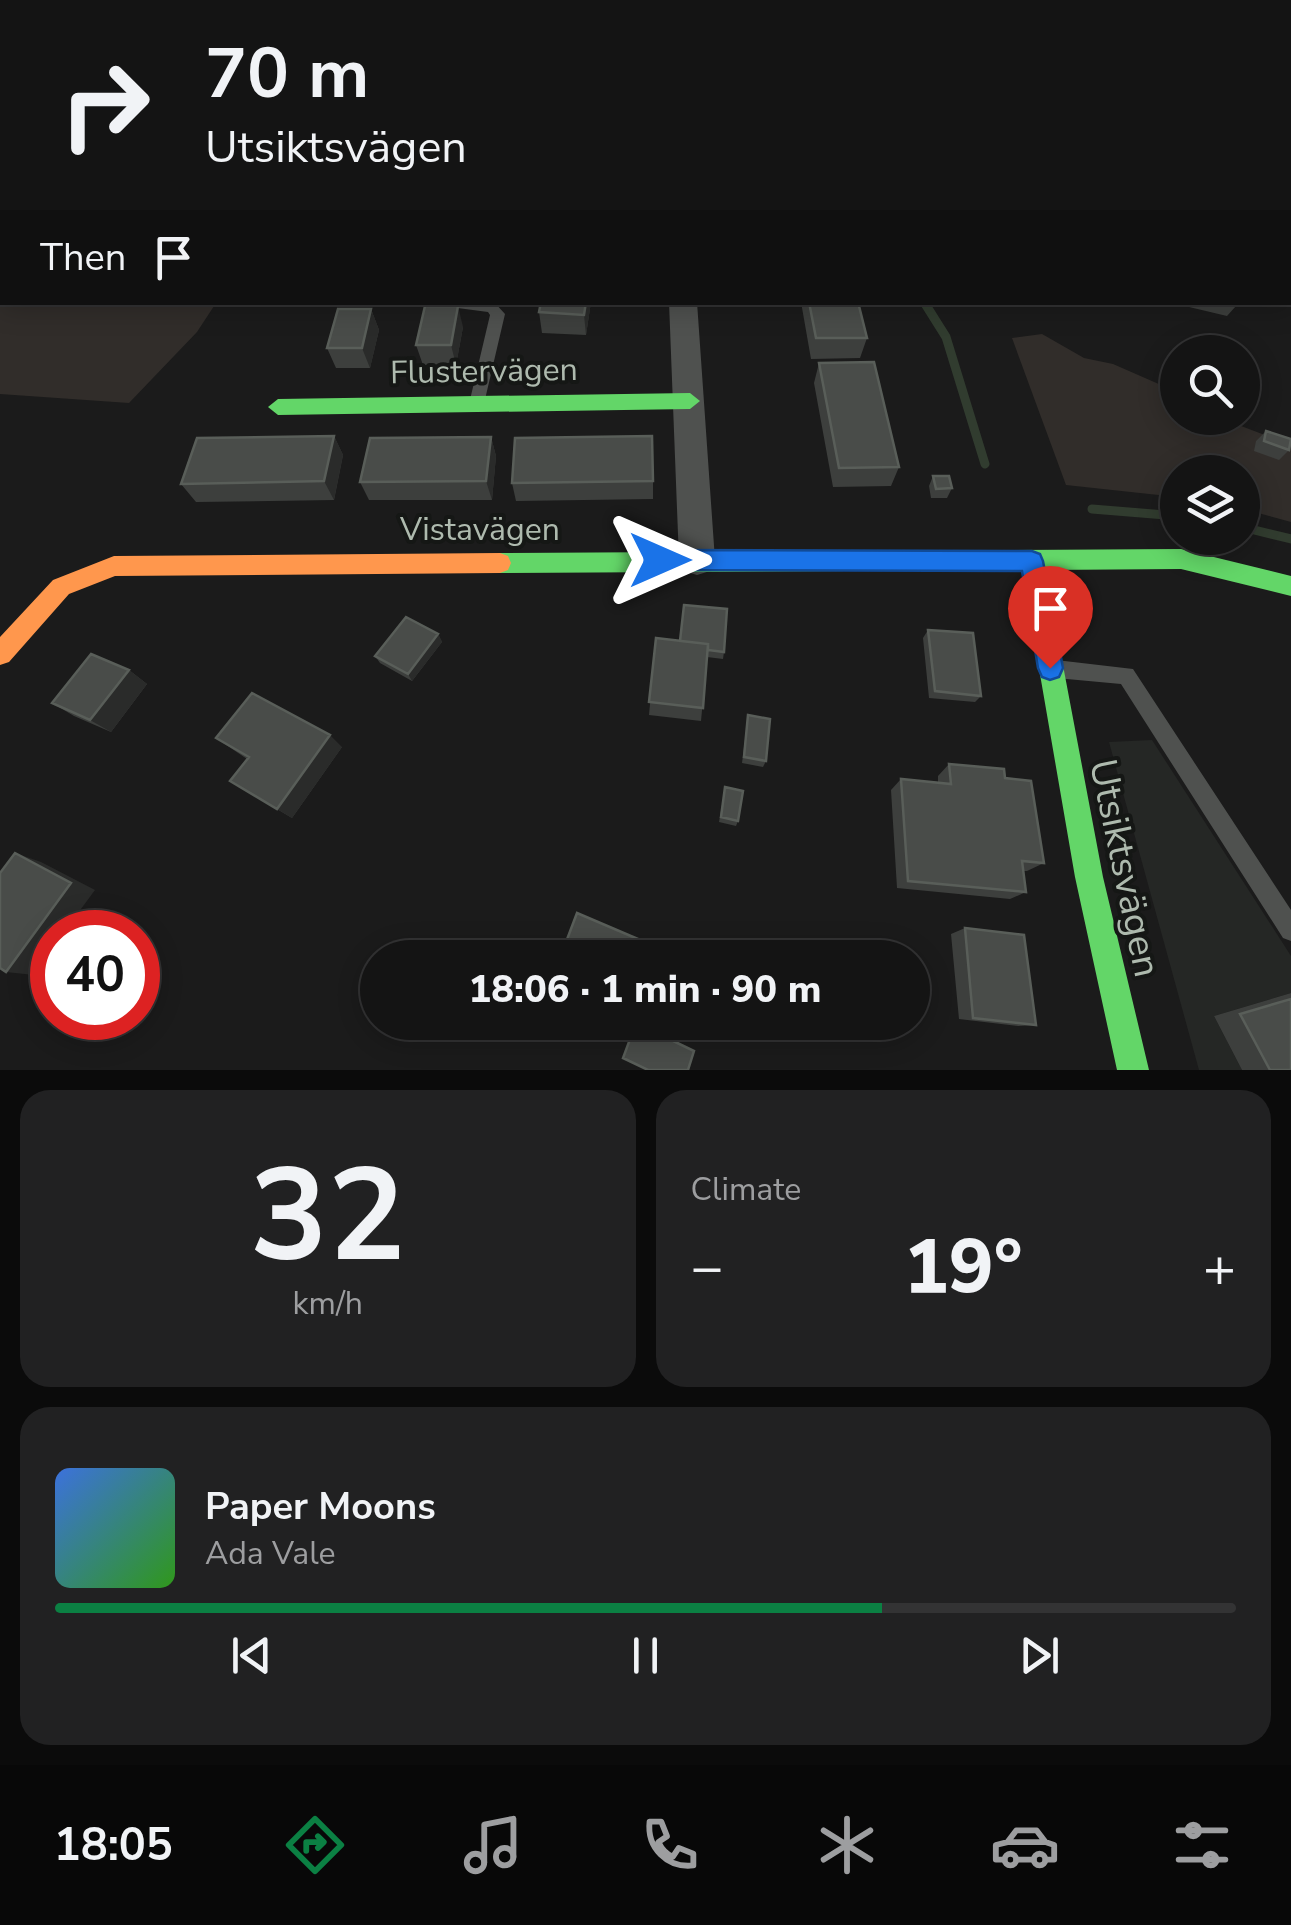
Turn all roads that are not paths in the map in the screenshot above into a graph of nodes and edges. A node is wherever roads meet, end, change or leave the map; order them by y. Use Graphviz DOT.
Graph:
graph roads {
  1 [pos="471,305"];
  2 [pos="683,305"];
  3 [pos="690,400"];
  4 [pos="478,404"];
  5 [pos="278,408"];
  6 [pos="697,560"];
  7 [pos="1032,561"];
  8 [pos="1291,586"];
  9 [pos="0,654"];
  10 [pos="1050,668"];
  11 [pos="1291,930"];
  12 [pos="1133,1070"];
  1 -- 4 [label="lane"];
  2 -- 3 [label="street"];
  3 -- 4 [label="street, Flustervägen"];
  3 -- 6 [label="street"];
  4 -- 5 [label="street, Flustervägen"];
  6 -- 7 [label="street, Vistavägen"];
  6 -- 9 [label="street, Vistavägen"];
  7 -- 8 [label="street, Vistavägen"];
  7 -- 10 [label="street, Utsiktsvägen"];
  10 -- 11 [label="lane"];
  10 -- 12 [label="street, Utsiktsvägen"];
}
